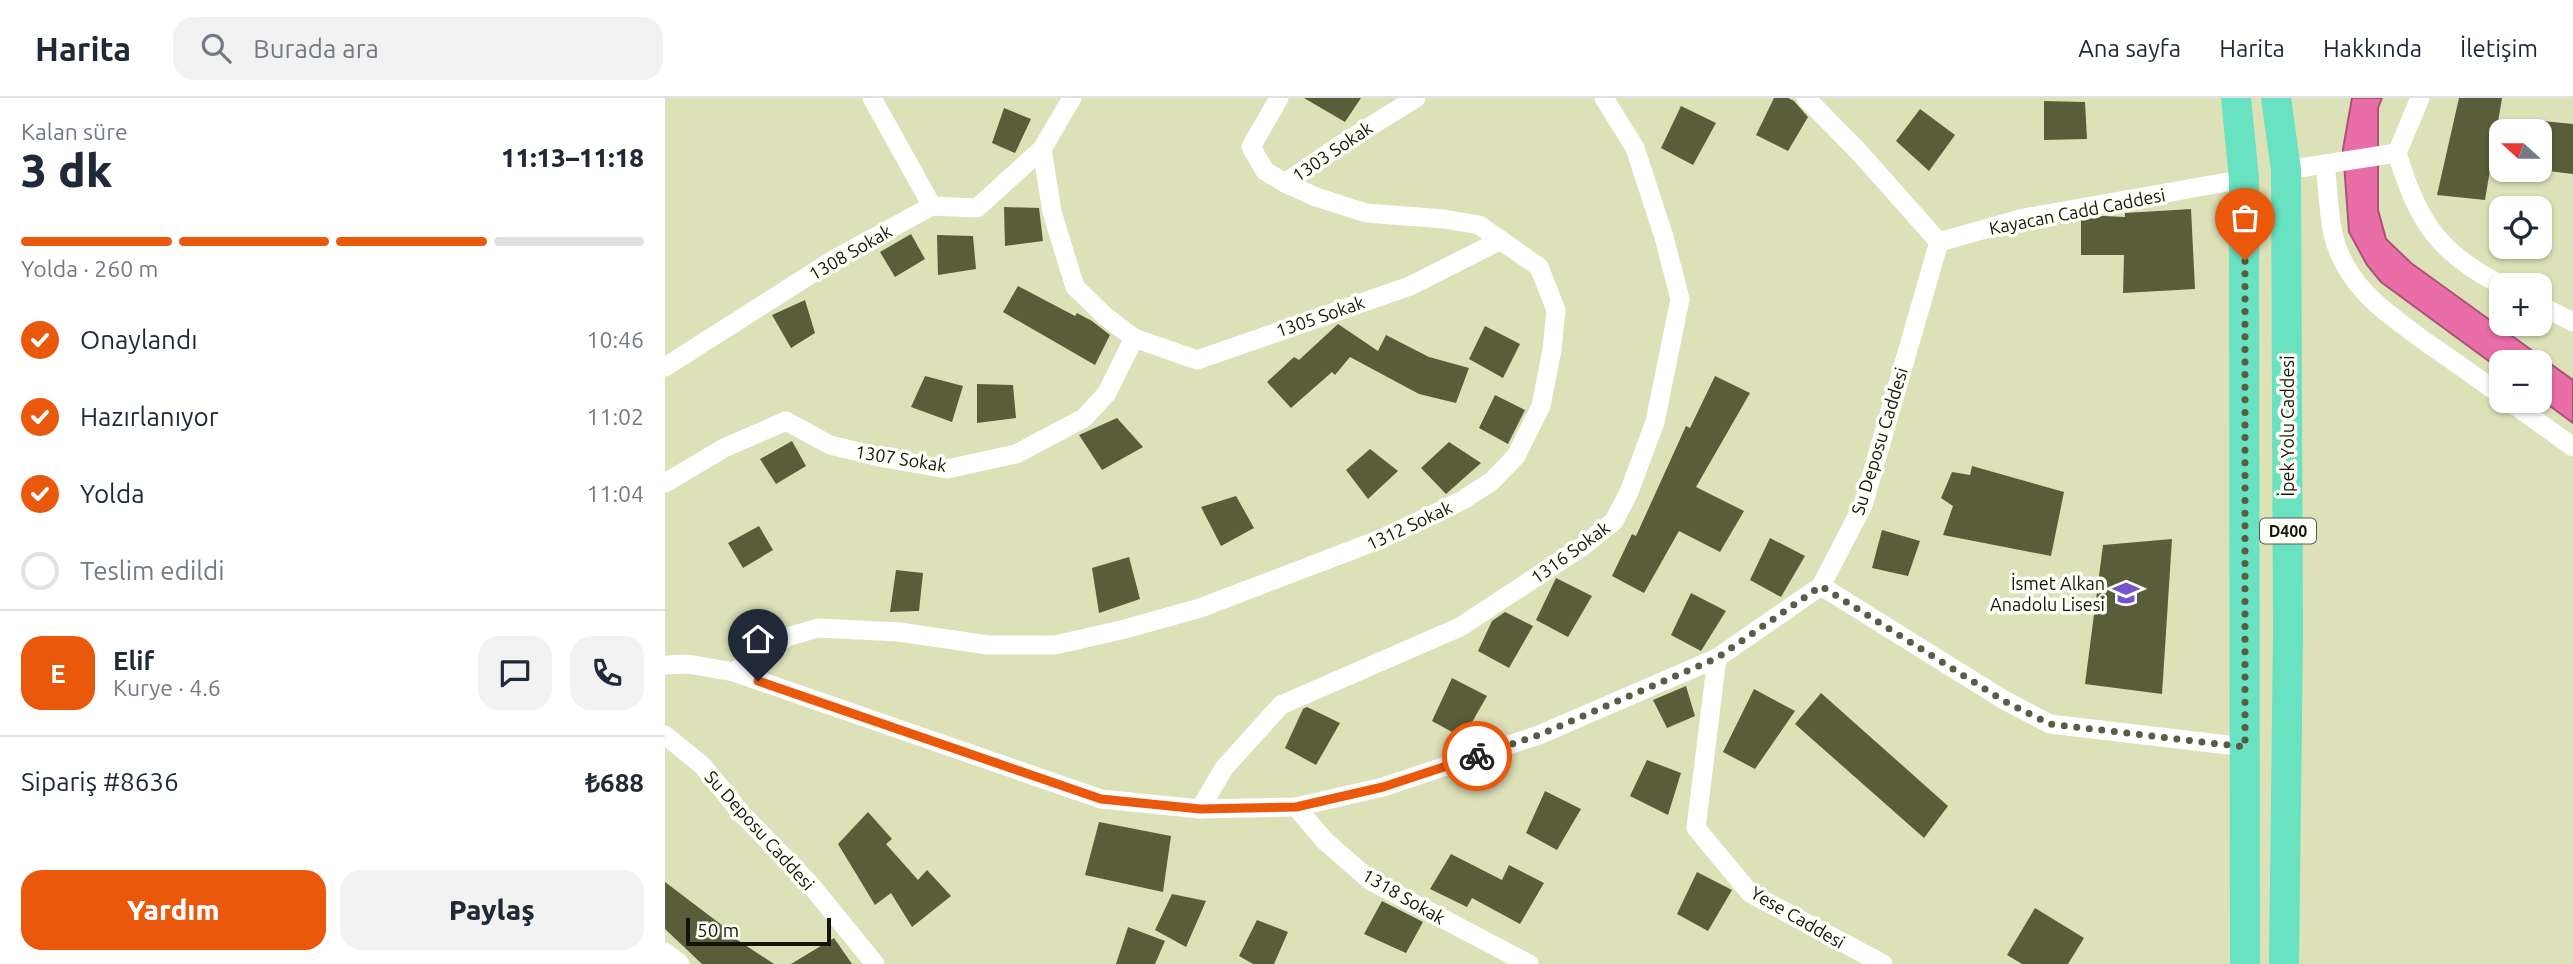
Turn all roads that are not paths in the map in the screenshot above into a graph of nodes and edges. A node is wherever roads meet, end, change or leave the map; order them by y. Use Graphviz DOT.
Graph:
graph roads {
  1 [pos="872,98"];
  2 [pos="1072,98"];
  3 [pos="1279,98"];
  4 [pos="1416,98"];
  5 [pos="1604,98"];
  6 [pos="1806,98"];
  7 [pos="2236,98"];
  8 [pos="2276,98"];
  9 [pos="2420,98"];
  10 [pos="1042,149"];
  11 [pos="2390,155"];
  12 [pos="2331,163"];
  13 [pos="2286,170"];
  14 [pos="2244,179"];
  15 [pos="1285,183"];
  16 [pos="932,206"];
  17 [pos="1501,240"];
  18 [pos="1939,242"];
  19 [pos="2489,279"];
  20 [pos="2552,312"];
  21 [pos="2573,322"];
  22 [pos="1134,338"];
  23 [pos="665,367"];
  24 [pos="2489,386"];
  25 [pos="2526,413"];
  26 [pos="2573,447"];
  27 [pos="665,483"];
  28 [pos="1821,586"];
  29 [pos="1717,658"];
  30 [pos="665,665"];
  31 [pos="734,672"];
  32 [pos="665,735"];
  33 [pos="2245,747"];
  34 [pos="1296,807"];
  35 [pos="1200,809"];
  36 [pos="665,952"];
  37 [pos="680,964"];
  38 [pos="875,964"];
  39 [pos="1528,964"];
  40 [pos="1883,964"];
  41 [pos="2245,964"];
  42 [pos="2284,964"];
  1 -- 16 [label="street"];
  2 -- 10 [label="street"];
  3 -- 15 [label="street, 1312 Sokak"];
  4 -- 15 [label="street, 1303 Sokak"];
  5 -- 35 [label="street, 1316 Sokak"];
  6 -- 18 [label="street"];
  7 -- 14 [label="highway, D400"];
  8 -- 13 [label="highway, İpek Yolu Caddesi / D400"];
  9 -- 11 [label="street"];
  10 -- 16 [label="street"];
  10 -- 22 [label="street"];
  11 -- 12 [label="street"];
  11 -- 19 [label="street"];
  12 -- 13 [label="street"];
  12 -- 24 [label="street"];
  13 -- 42 [label="highway, İpek Yolu Caddesi / D400"];
  14 -- 18 [label="street, Kayacan Cadd Caddesi"];
  14 -- 33 [label="highway, D400"];
  15 -- 17 [label="street, 1312 Sokak"];
  16 -- 23 [label="street, 1308 Sokak"];
  17 -- 22 [label="street, 1305 Sokak"];
  17 -- 31 [label="street, 1312 Sokak"];
  18 -- 28 [label="street, Su Deposu Caddesi"];
  20 -- 21 [label="street"];
  22 -- 27 [label="street, 1307 Sokak"];
  25 -- 26 [label="street"];
  28 -- 29 [label="street, Su Deposu Caddesi"];
  28 -- 33 [label="street"];
  29 -- 34 [label="street, Su Deposu Caddesi"];
  29 -- 40 [label="street, Yese Caddesi"];
  30 -- 31 [label="street, Su Deposu Caddesi"];
  31 -- 35 [label="street, Su Deposu Caddesi"];
  32 -- 38 [label="street, Su Deposu Caddesi"];
  33 -- 41 [label="highway, D400"];
  34 -- 35 [label="street, Su Deposu Caddesi"];
  34 -- 39 [label="street, 1318 Sokak"];
  36 -- 37 [label="street"];
}
